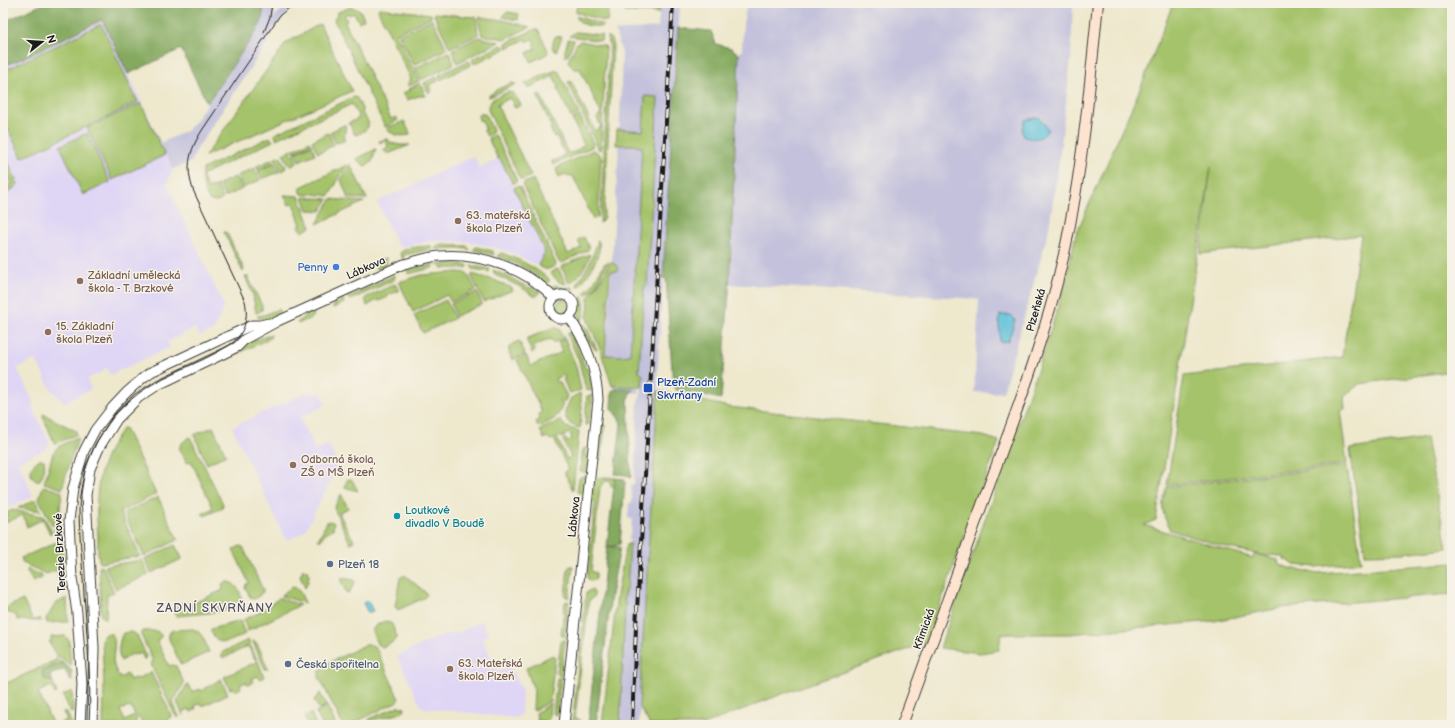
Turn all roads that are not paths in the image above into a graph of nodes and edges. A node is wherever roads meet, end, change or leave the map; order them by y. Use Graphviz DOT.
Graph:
graph roads {
  1 [pos="1098,3"];
  2 [pos="554,298"];
  3 [pos="569,317"];
  4 [pos="278,321"];
  5 [pos="228,335"];
  6 [pos="969,541"];
  7 [pos="80,725"];
  8 [pos="92,725"];
  9 [pos="564,725"];
  10 [pos="902,725"];
  1 -- 6 [label="main road, Plzeňská"];
  2 -- 3 [label="street"];
  2 -- 3 [label="street"];
  2 -- 4 [label="street, Lábkova"];
  3 -- 9 [label="street, Lábkova"];
  4 -- 5 [label="street, Lábkova"];
  4 -- 8 [label="street, Lábkova"];
  5 -- 7 [label="street, Terezie Brzkové"];
  6 -- 10 [label="main road, Křimická"];
}
